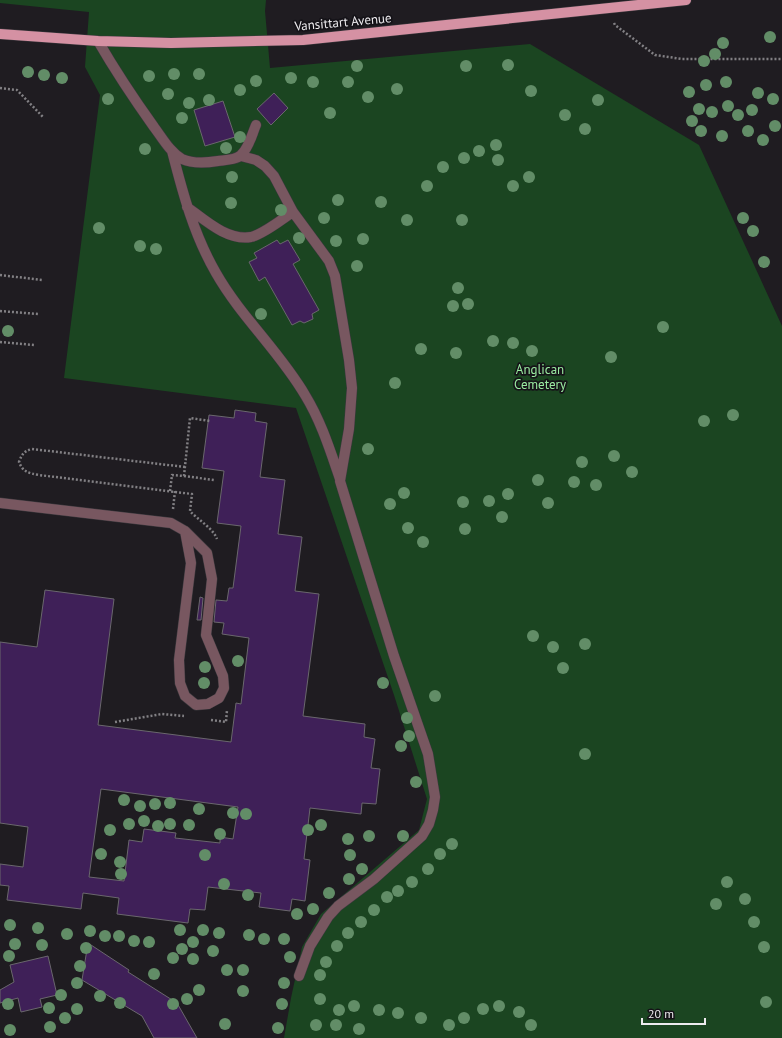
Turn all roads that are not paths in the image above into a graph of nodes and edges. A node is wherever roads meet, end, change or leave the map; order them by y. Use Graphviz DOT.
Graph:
graph roads {
  1 [pos="686,0"];
  2 [pos="0,34"];
  3 [pos="98,41"];
  4 [pos="256,125"];
  5 [pos="172,151"];
  6 [pos="241,156"];
  7 [pos="187,207"];
  8 [pos="293,212"];
  9 [pos="340,481"];
  10 [pos="0,503"];
  11 [pos="185,531"];
  12 [pos="299,976"];
  1 -- 3 [label="main road, Vansittart Avenue"];
  2 -- 3 [label="main road, Vansittart Avenue"];
  3 -- 5 [label="lane"];
  4 -- 6 [label="lane"];
  5 -- 6 [label="lane"];
  5 -- 7 [label="lane"];
  6 -- 8 [label="lane"];
  7 -- 8 [label="lane"];
  7 -- 9 [label="lane"];
  8 -- 9 [label="lane"];
  9 -- 12 [label="lane"];
  10 -- 11 [label="lane"];
  11 -- 11 [label="lane"];
}
